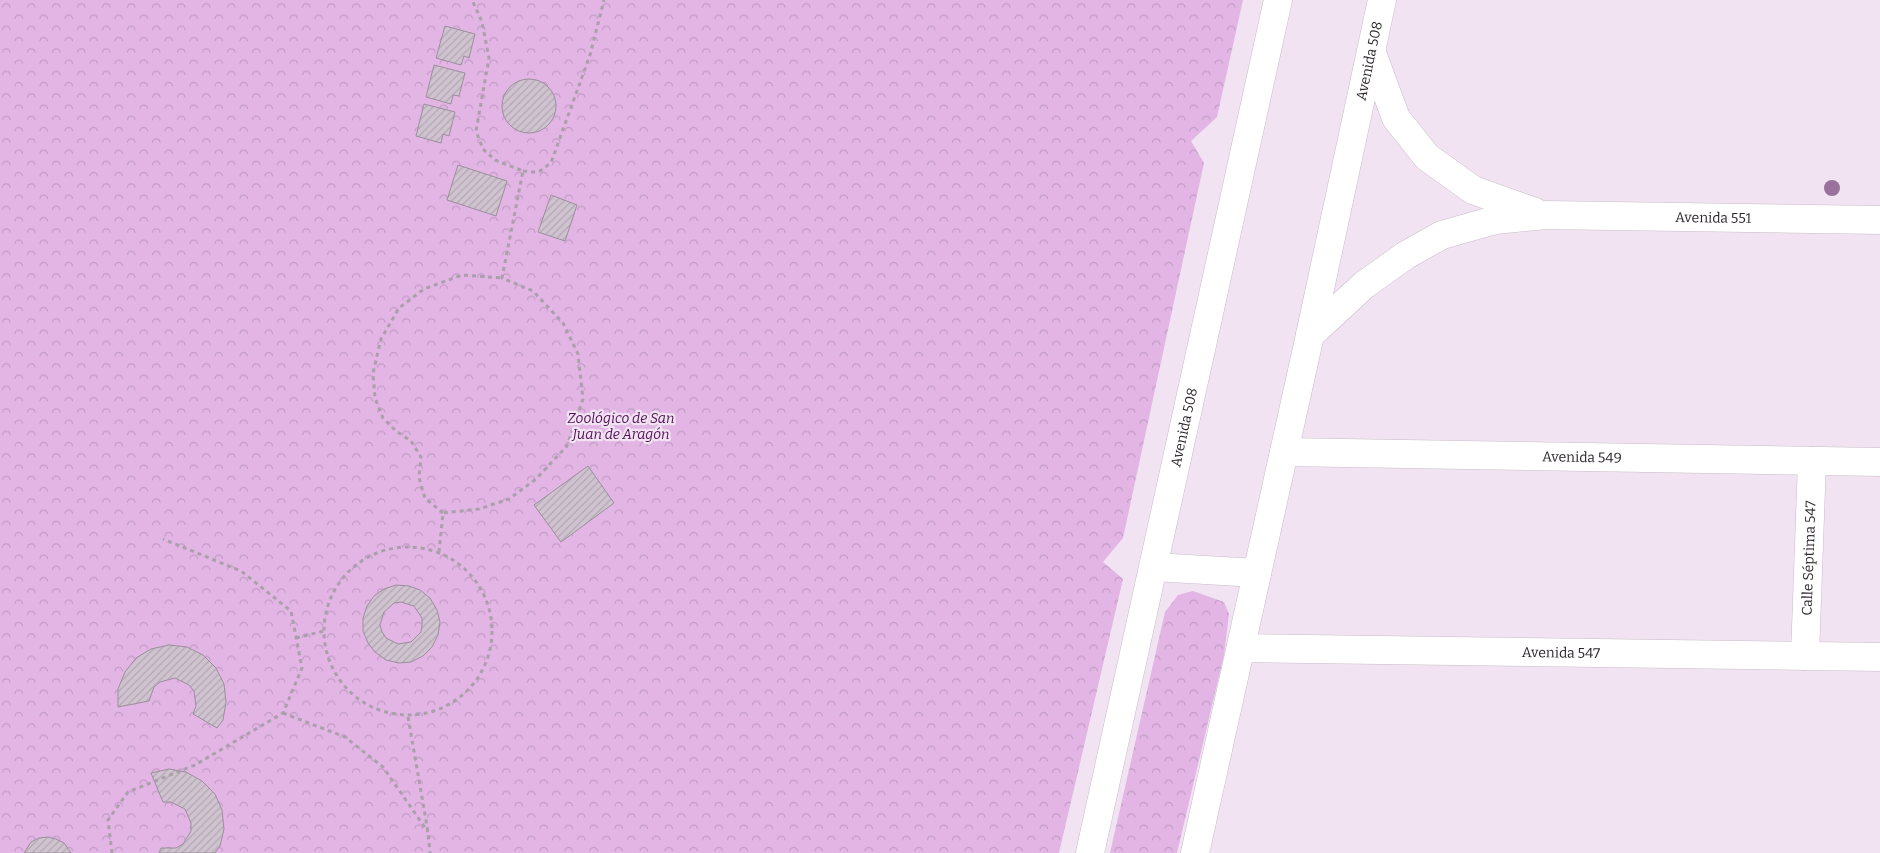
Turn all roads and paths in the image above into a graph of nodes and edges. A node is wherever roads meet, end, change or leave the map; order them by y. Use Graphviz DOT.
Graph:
graph roads {
  1 [pos="472,0"];
  2 [pos="604,0"];
  3 [pos="1278,0"];
  4 [pos="1382,0"];
  5 [pos="1372,53"];
  6 [pos="523,171"];
  7 [pos="1546,215"];
  8 [pos="1880,220"];
  9 [pos="502,278"];
  10 [pos="1310,335"];
  11 [pos="1284,452"];
  12 [pos="1812,461"];
  13 [pos="1880,462"];
  14 [pos="443,513"];
  15 [pos="163,539"];
  16 [pos="439,552"];
  17 [pos="1154,567"];
  18 [pos="1257,573"];
  19 [pos="324,630"];
  20 [pos="296,638"];
  21 [pos="1241,648"];
  22 [pos="1805,656"];
  23 [pos="1880,657"];
  24 [pos="283,713"];
  25 [pos="408,717"];
  26 [pos="428,832"];
  27 [pos="112,853"];
  28 [pos="430,853"];
  29 [pos="1090,853"];
  30 [pos="1195,853"];
  1 -- 6 [label="path"];
  2 -- 6 [label="path"];
  3 -- 17 [label="street, Avenida 508"];
  4 -- 5 [label="street, Avenida 508"];
  5 -- 7 [label="street, Avenida 551"];
  5 -- 10 [label="street, Avenida 508"];
  6 -- 9 [label="path"];
  7 -- 8 [label="street, Avenida 551"];
  7 -- 10 [label="street, Avenida 551"];
  9 -- 14 [label="path"];
  9 -- 14 [label="path"];
  10 -- 11 [label="street, Avenida 508"];
  11 -- 12 [label="street, Avenida 549"];
  11 -- 18 [label="street, Avenida 508"];
  12 -- 13 [label="street, Avenida 549"];
  12 -- 22 [label="street, Calle Séptima 547"];
  14 -- 16 [label="path"];
  15 -- 20 [label="path"];
  16 -- 19 [label="path"];
  16 -- 25 [label="path"];
  17 -- 18 [label="street"];
  17 -- 29 [label="street, Avenida 508"];
  18 -- 21 [label="street, Avenida 508"];
  19 -- 20 [label="path"];
  19 -- 25 [label="path"];
  20 -- 24 [label="path"];
  21 -- 22 [label="street, Avenida 547"];
  21 -- 30 [label="street, Avenida 508"];
  22 -- 23 [label="street, Avenida 547"];
  24 -- 26 [label="path"];
  24 -- 27 [label="path"];
  25 -- 26 [label="path"];
  26 -- 28 [label="path"];
}
